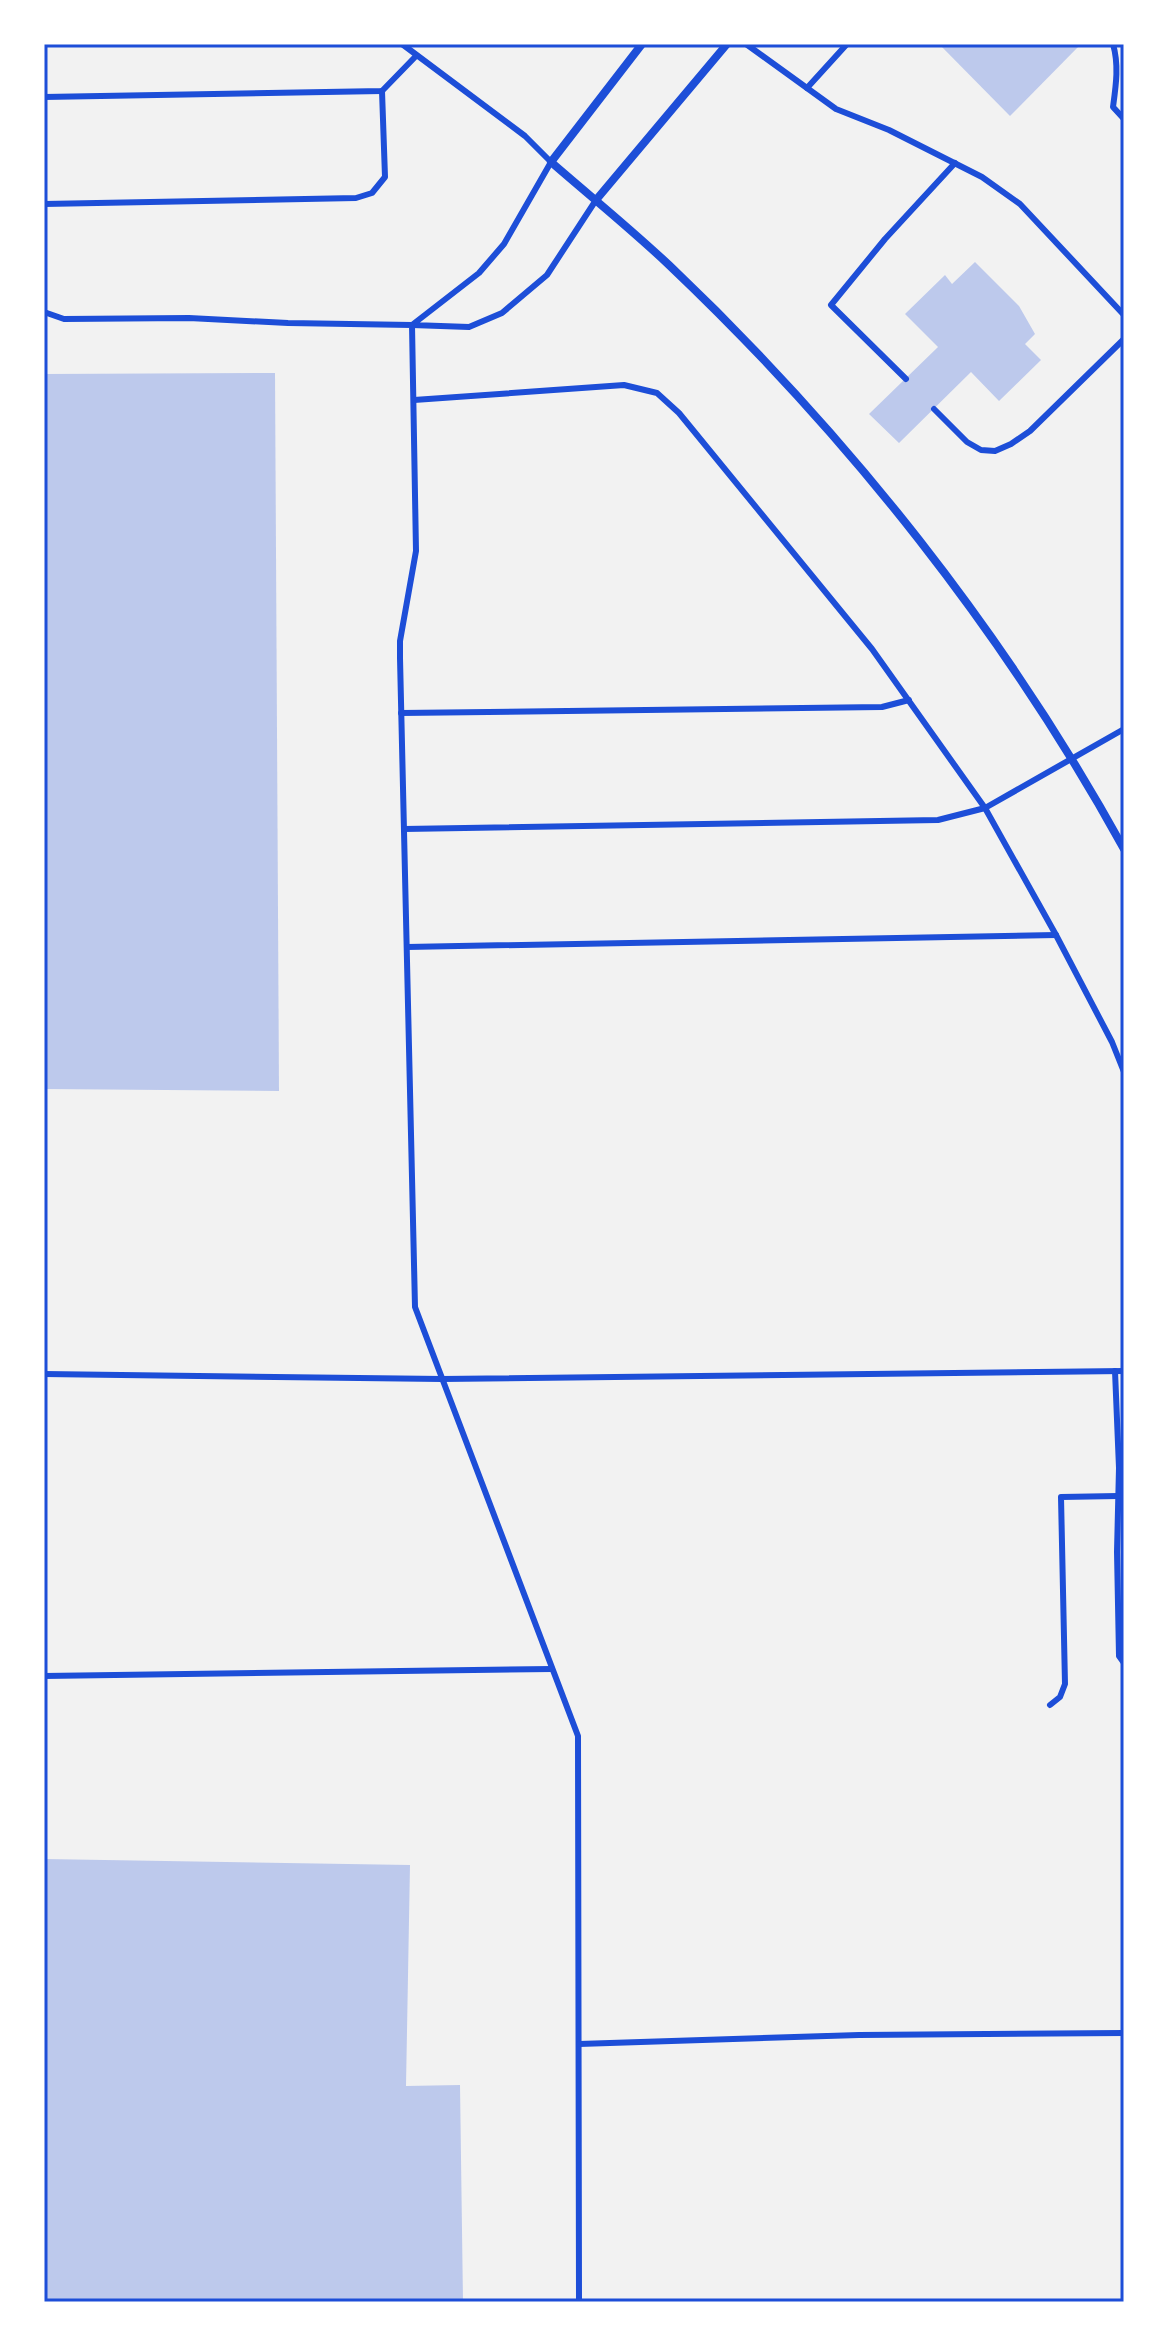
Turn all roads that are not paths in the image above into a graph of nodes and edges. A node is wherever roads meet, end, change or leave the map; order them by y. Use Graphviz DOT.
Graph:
graph roads {
  1 [pos="402,44"];
  2 [pos="642,44"];
  3 [pos="727,44"];
  4 [pos="746,44"];
  5 [pos="847,44"];
  6 [pos="1113,44"];
  7 [pos="416,56"];
  8 [pos="807,88"];
  9 [pos="382,91"];
  10 [pos="44,97"];
  11 [pos="1124,119"];
  12 [pos="551,162"];
  13 [pos="955,163"];
  14 [pos="596,200"];
  15 [pos="44,204"];
  16 [pos="45,313"];
  17 [pos="1124,315"];
  18 [pos="412,325"];
  19 [pos="1124,339"];
  20 [pos="906,379"];
  21 [pos="414,400"];
  22 [pos="934,409"];
  23 [pos="909,700"];
  24 [pos="401,713"];
  25 [pos="1124,729"];
  26 [pos="1072,758"];
  27 [pos="985,808"];
  28 [pos="404,829"];
  29 [pos="1124,849"];
  30 [pos="1056,935"];
  31 [pos="407,947"];
  32 [pos="1124,1072"];
  33 [pos="1115,1371"];
  34 [pos="1124,1371"];
  35 [pos="44,1374"];
  36 [pos="442,1379"];
  37 [pos="1121,1468"];
  38 [pos="1118,1496"];
  39 [pos="1124,1663"];
  40 [pos="552,1669"];
  41 [pos="44,1676"];
  42 [pos="1050,1705"];
  43 [pos="1124,2033"];
  44 [pos="579,2044"];
  45 [pos="579,2302"];
  1 -- 7 [label="lane"];
  2 -- 12 [label="street"];
  3 -- 14 [label="street"];
  4 -- 8 [label="lane"];
  5 -- 8 [label="lane"];
  6 -- 11 [label="lane"];
  7 -- 9 [label="lane"];
  7 -- 12 [label="lane"];
  8 -- 13 [label="lane"];
  9 -- 10 [label="lane"];
  9 -- 15 [label="lane"];
  12 -- 14 [label="street"];
  12 -- 18 [label="lane"];
  13 -- 17 [label="lane"];
  13 -- 20 [label="lane"];
  14 -- 18 [label="lane"];
  14 -- 26 [label="street"];
  16 -- 18 [label="lane"];
  18 -- 21 [label="lane"];
  19 -- 22 [label="lane"];
  21 -- 23 [label="lane"];
  21 -- 24 [label="lane"];
  23 -- 24 [label="lane"];
  23 -- 27 [label="lane"];
  24 -- 28 [label="lane"];
  25 -- 26 [label="lane"];
  26 -- 27 [label="lane"];
  26 -- 29 [label="street"];
  27 -- 28 [label="lane"];
  27 -- 30 [label="lane"];
  28 -- 31 [label="lane"];
  30 -- 31 [label="lane"];
  30 -- 32 [label="lane"];
  31 -- 36 [label="lane"];
  33 -- 34 [label="lane"];
  33 -- 36 [label="lane"];
  33 -- 37 [label="lane"];
  35 -- 36 [label="lane"];
  36 -- 40 [label="lane"];
  37 -- 38 [label="lane"];
  38 -- 39 [label="lane"];
  38 -- 42 [label="lane"];
  40 -- 41 [label="lane"];
  40 -- 44 [label="lane"];
  43 -- 44 [label="lane"];
  44 -- 45 [label="lane"];
}
